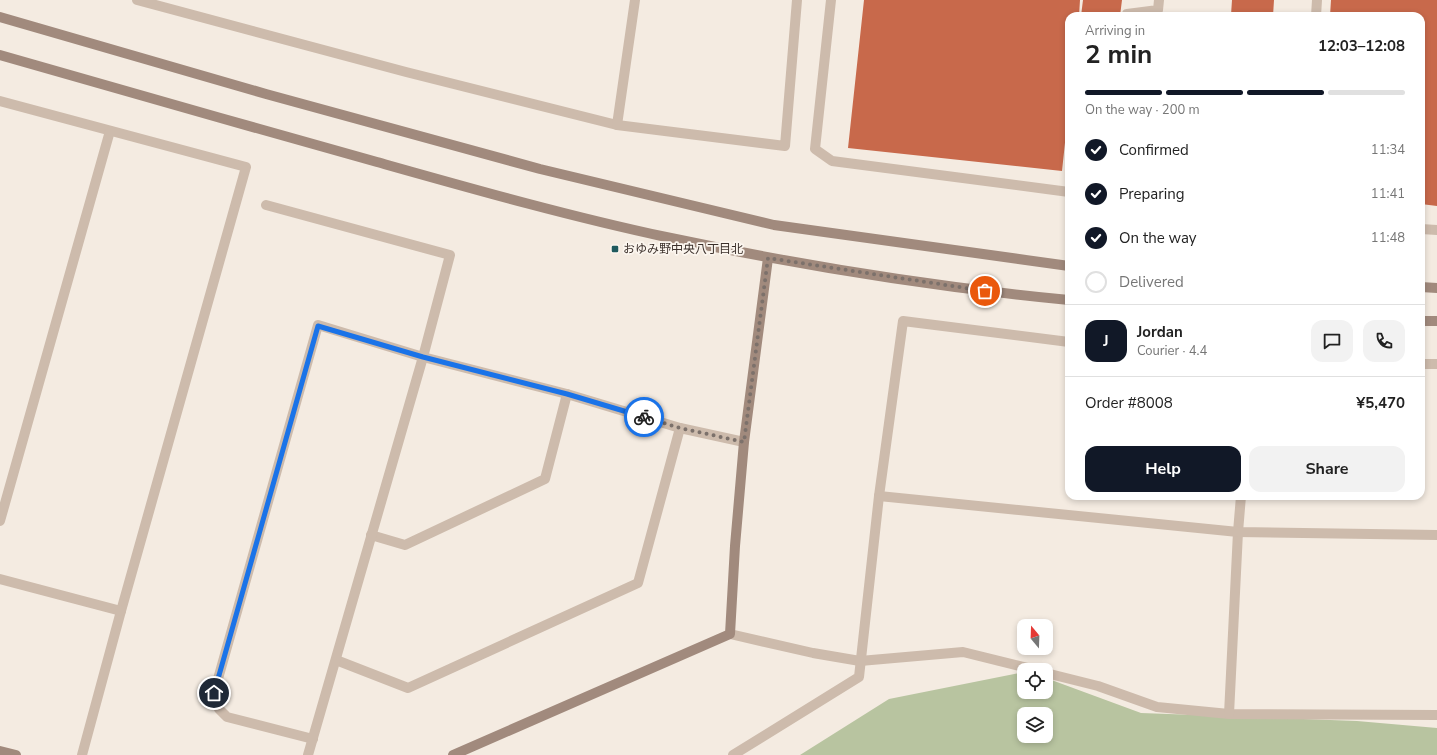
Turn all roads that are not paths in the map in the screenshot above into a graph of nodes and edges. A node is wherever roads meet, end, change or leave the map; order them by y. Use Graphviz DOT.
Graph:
graph roads {
  1 [pos="136,0"];
  2 [pos="635,0"];
  3 [pos="798,0"];
  4 [pos="831,0"];
  5 [pos="1159,0"];
  6 [pos="1317,0"];
  7 [pos="1142,12"];
  8 [pos="1316,12"];
  9 [pos="0,17"];
  10 [pos="0,55"];
  11 [pos="0,101"];
  12 [pos="617,125"];
  13 [pos="110,131"];
  14 [pos="1065,191"];
  15 [pos="266,205"];
  16 [pos="1425,229"];
  17 [pos="1437,230"];
  18 [pos="768,258"];
  19 [pos="1065,265"];
  20 [pos="1425,287"];
  21 [pos="1437,288"];
  22 [pos="1065,300"];
  23 [pos="1425,321"];
  24 [pos="1437,321"];
  25 [pos="1065,341"];
  26 [pos="423,357"];
  27 [pos="1425,364"];
  28 [pos="1437,364"];
  29 [pos="567,394"];
  30 [pos="680,428"];
  31 [pos="744,442"];
  32 [pos="879,496"];
  33 [pos="1242,500"];
  34 [pos="0,521"];
  35 [pos="1238,532"];
  36 [pos="371,535"];
  37 [pos="1437,535"];
  38 [pos="0,579"];
  39 [pos="121,611"];
  40 [pos="730,634"];
  41 [pos="336,660"];
  42 [pos="860,661"];
  43 [pos="1017,665"];
  44 [pos="1053,675"];
  45 [pos="1229,714"];
  46 [pos="1437,715"];
  47 [pos="313,739"];
  48 [pos="3,753"];
  49 [pos="16,755"];
  50 [pos="82,755"];
  51 [pos="308,755"];
  52 [pos="453,755"];
  53 [pos="733,755"];
  1 -- 12 [label="street"];
  2 -- 12 [label="street"];
  3 -- 12 [label="street"];
  4 -- 14 [label="street"];
  5 -- 7 [label="street"];
  6 -- 8 [label="street"];
  9 -- 19 [label="street"];
  10 -- 18 [label="street"];
  11 -- 13 [label="street"];
  13 -- 34 [label="street"];
  13 -- 39 [label="street"];
  15 -- 26 [label="street"];
  16 -- 17 [label="street"];
  18 -- 22 [label="street"];
  18 -- 31 [label="street"];
  20 -- 21 [label="street"];
  23 -- 24 [label="street"];
  25 -- 32 [label="street"];
  26 -- 29 [label="street"];
  26 -- 36 [label="street"];
  26 -- 47 [label="street"];
  27 -- 28 [label="street"];
  29 -- 30 [label="street"];
  29 -- 36 [label="street"];
  30 -- 31 [label="street"];
  30 -- 41 [label="street"];
  31 -- 40 [label="street"];
  32 -- 35 [label="street"];
  32 -- 42 [label="street"];
  33 -- 35 [label="street"];
  35 -- 37 [label="street"];
  35 -- 45 [label="street"];
  36 -- 41 [label="street"];
  38 -- 39 [label="street"];
  39 -- 50 [label="street"];
  40 -- 42 [label="street"];
  40 -- 52 [label="street"];
  41 -- 47 [label="street"];
  42 -- 43 [label="street"];
  42 -- 53 [label="street"];
  44 -- 45 [label="street"];
  45 -- 46 [label="street"];
  47 -- 51 [label="street"];
  48 -- 49 [label="street"];
}
